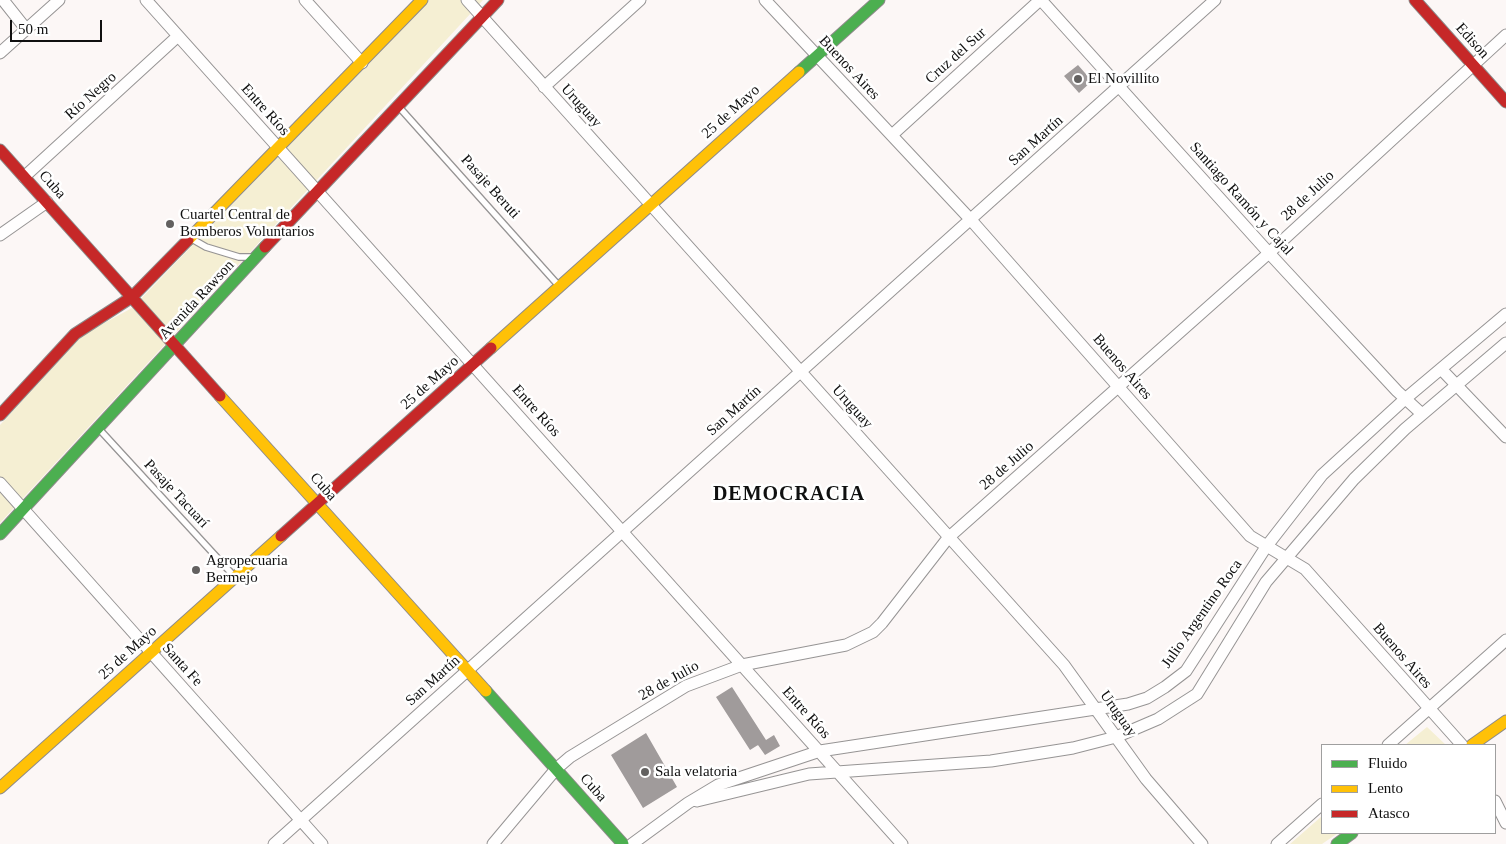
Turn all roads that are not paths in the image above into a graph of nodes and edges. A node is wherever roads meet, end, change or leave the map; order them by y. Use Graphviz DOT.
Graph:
graph roads {
  1 [pos="3,0"];
  2 [pos="59,0"];
  3 [pos="146,0"];
  4 [pos="305,0"];
  5 [pos="422,0"];
  6 [pos="467,0"];
  7 [pos="498,0"];
  8 [pos="640,0"];
  9 [pos="765,0"];
  10 [pos="879,0"];
  11 [pos="1041,0"];
  12 [pos="1215,0"];
  13 [pos="1415,0"];
  14 [pos="482,17"];
  15 [pos="26,29"];
  16 [pos="1506,35"];
  17 [pos="178,36"];
  18 [pos="0,53"];
  19 [pos="817,56"];
  20 [pos="362,63"];
  21 [pos="1473,64"];
  22 [pos="544,87"];
  23 [pos="1119,87"];
  24 [pos="1506,102"];
  25 [pos="398,107"];
  26 [pos="892,135"];
  27 [pos="278,147"];
  28 [pos="0,150"];
  29 [pos="24,177"];
  30 [pos="317,191"];
  31 [pos="47,202"];
  32 [pos="650,205"];
  33 [pos="971,220"];
  34 [pos="0,235"];
  35 [pos="190,238"];
  36 [pos="1269,252"];
  37 [pos="258,257"];
  38 [pos="560,286"];
  39 [pos="132,297"];
  40 [pos="1506,314"];
  41 [pos="1506,343"];
  42 [pos="176,346"];
  43 [pos="474,364"];
  44 [pos="1441,369"];
  45 [pos="800,372"];
  46 [pos="1456,384"];
  47 [pos="1119,387"];
  48 [pos="1406,399"];
  49 [pos="1422,414"];
  50 [pos="0,415"];
  51 [pos="98,428"];
  52 [pos="1506,437"];
  53 [pos="0,483"];
  54 [pos="318,503"];
  55 [pos="23,509"];
  56 [pos="623,531"];
  57 [pos="0,534"];
  58 [pos="948,538"];
  59 [pos="1266,547"];
  60 [pos="1287,556"];
  61 [pos="235,577"];
  62 [pos="1506,640"];
  63 [pos="151,652"];
  64 [pos="742,664"];
  65 [pos="467,670"];
  66 [pos="1429,709"];
  67 [pos="1096,710"];
  68 [pos="1506,721"];
  69 [pos="1116,737"];
  70 [pos="1389,744"];
  71 [pos="1461,744"];
  72 [pos="1473,744"];
  73 [pos="820,751"];
  74 [pos="556,769"];
  75 [pos="837,771"];
  76 [pos="0,788"];
  77 [pos="688,803"];
  78 [pos="1496,803"];
  79 [pos="1321,805"];
  80 [pos="300,820"];
  81 [pos="1506,823"];
  82 [pos="1351,834"];
  83 [pos="274,844"];
  84 [pos="322,844"];
  85 [pos="493,844"];
  86 [pos="623,844"];
  87 [pos="632,844"];
  88 [pos="902,844"];
  89 [pos="1202,844"];
  90 [pos="1277,844"];
  91 [pos="1336,844"];
  1 -- 15 [label="street"];
  2 -- 15 [label="street"];
  3 -- 17 [label="street, Entre Ríos"];
  4 -- 20 [label="street"];
  5 -- 20 [label="street"];
  6 -- 14 [label="street, Uruguay"];
  7 -- 14 [label="street, Avenida Rawson"];
  8 -- 22 [label="street"];
  9 -- 19 [label="street, Buenos Aires"];
  10 -- 19 [label="street, 25 de Mayo"];
  11 -- 23 [label="street, Santiago Ramón y Cajal"];
  11 -- 26 [label="street, Cruz del Sur"];
  12 -- 23 [label="street, San Martín"];
  13 -- 21 [label="street, Edison"];
  14 -- 22 [label="street, Uruguay"];
  14 -- 25 [label="street, Avenida Rawson"];
  15 -- 18 [label="street"];
  16 -- 21 [label="street, 28 de Julio"];
  17 -- 27 [label="street, Entre Ríos"];
  17 -- 29 [label="street, Río Negro"];
  19 -- 26 [label="street, Buenos Aires"];
  19 -- 32 [label="street, 25 de Mayo"];
  20 -- 27 [label="street"];
  21 -- 24 [label="street, Edison"];
  21 -- 36 [label="street, 28 de Julio"];
  22 -- 32 [label="street, Uruguay"];
  23 -- 33 [label="street, San Martín"];
  23 -- 36 [label="street, Santiago Ramón y Cajal"];
  25 -- 30 [label="street, Avenida Rawson"];
  25 -- 38 [label="lane, Pasaje Beruti"];
  26 -- 33 [label="street, Buenos Aires"];
  27 -- 30 [label="street, Entre Ríos"];
  27 -- 35 [label="street"];
  28 -- 29 [label="street, Cuba"];
  29 -- 31 [label="street, Cuba"];
  30 -- 37 [label="street, Avenida Rawson"];
  30 -- 43 [label="street, Entre Ríos"];
  31 -- 34 [label="street"];
  31 -- 39 [label="street, Cuba"];
  32 -- 38 [label="street, 25 de Mayo"];
  32 -- 45 [label="street, Uruguay"];
  33 -- 45 [label="street, San Martín"];
  33 -- 47 [label="street, Buenos Aires"];
  35 -- 37 [label="lane"];
  35 -- 39 [label="street"];
  36 -- 47 [label="street, 28 de Julio"];
  36 -- 48 [label="street, Santiago Ramón y Cajal"];
  37 -- 42 [label="street, Avenida Rawson"];
  38 -- 43 [label="street, 25 de Mayo"];
  39 -- 42 [label="street, Cuba"];
  39 -- 50 [label="street"];
  40 -- 44 [label="street, Julio Argentino Roca"];
  41 -- 46 [label="street, Julio Argentino Roca"];
  42 -- 51 [label="street, Avenida Rawson"];
  42 -- 54 [label="street, Cuba"];
  43 -- 54 [label="street, 25 de Mayo"];
  43 -- 56 [label="street, Entre Ríos"];
  44 -- 46 [label="street"];
  44 -- 48 [label="street, Julio Argentino Roca"];
  45 -- 56 [label="street, San Martín"];
  45 -- 58 [label="street, Uruguay"];
  46 -- 49 [label="street, Julio Argentino Roca"];
  46 -- 52 [label="street"];
  47 -- 58 [label="street, 28 de Julio"];
  47 -- 59 [label="street, Buenos Aires"];
  48 -- 49 [label="street, Santiago Ramón y Cajal"];
  48 -- 59 [label="street, Julio Argentino Roca"];
  49 -- 60 [label="street, Julio Argentino Roca"];
  51 -- 55 [label="street, Avenida Rawson"];
  51 -- 61 [label="lane, Pasaje Tacuarí"];
  53 -- 55 [label="street, Santa Fe"];
  54 -- 61 [label="street, 25 de Mayo"];
  54 -- 65 [label="street, Cuba"];
  55 -- 57 [label="street, Avenida Rawson"];
  55 -- 63 [label="street, Santa Fe"];
  56 -- 64 [label="street, Entre Ríos"];
  56 -- 65 [label="street, San Martín"];
  58 -- 64 [label="street, 28 de Julio"];
  58 -- 67 [label="street, Uruguay"];
  59 -- 60 [label="street, Buenos Aires"];
  59 -- 67 [label="street, Julio Argentino Roca"];
  60 -- 66 [label="street, Buenos Aires"];
  60 -- 69 [label="street, Julio Argentino Roca"];
  61 -- 63 [label="street, 25 de Mayo"];
  62 -- 66 [label="street"];
  63 -- 76 [label="street, 25 de Mayo"];
  63 -- 80 [label="street, Santa Fe"];
  64 -- 73 [label="street, Entre Ríos"];
  64 -- 74 [label="street, 28 de Julio"];
  65 -- 74 [label="street, Cuba"];
  65 -- 80 [label="street, San Martín"];
  66 -- 70 [label="street"];
  66 -- 71 [label="street, Buenos Aires"];
  67 -- 69 [label="street, Uruguay"];
  67 -- 73 [label="street, Julio Argentino Roca"];
  68 -- 72 [label="street"];
  69 -- 75 [label="street, Julio Argentino Roca"];
  69 -- 89 [label="street, Uruguay"];
  73 -- 75 [label="street, Entre Ríos"];
  73 -- 77 [label="street, Julio Argentino Roca"];
  74 -- 85 [label="street, 28 de Julio"];
  74 -- 86 [label="street, Cuba"];
  75 -- 77 [label="street, Julio Argentino Roca"];
  75 -- 88 [label="street, Entre Ríos"];
  77 -- 87 [label="street, Julio Argentino Roca"];
  78 -- 81 [label="street"];
  79 -- 90 [label="street"];
  80 -- 83 [label="street, San Martín"];
  80 -- 84 [label="street, Santa Fe"];
  82 -- 91 [label="street"];
}
